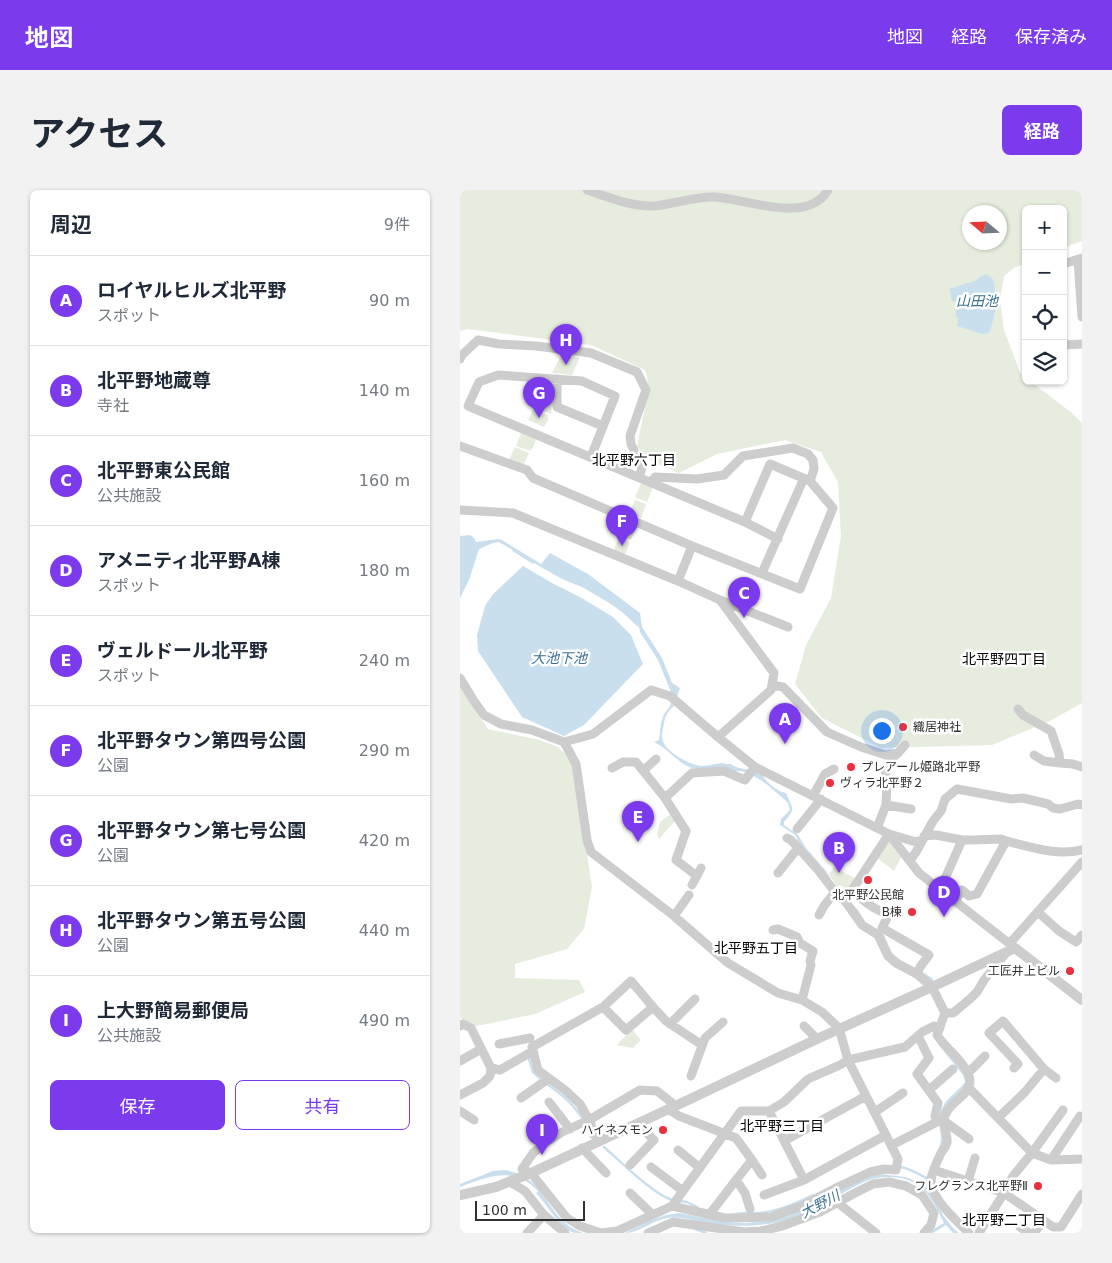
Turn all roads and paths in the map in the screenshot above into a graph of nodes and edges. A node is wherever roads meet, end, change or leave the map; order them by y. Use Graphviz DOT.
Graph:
graph roads {
  1 [pos="587,190"];
  2 [pos="828,190"];
  3 [pos="1080,259"];
  4 [pos="1067,263"];
  5 [pos="1082,317"];
  6 [pos="1082,344"];
  7 [pos="1067,345"];
  8 [pos="460,359"];
  9 [pos="557,379"];
  10 [pos="603,426"];
  11 [pos="460,446"];
  12 [pos="591,457"];
  13 [pos="639,477"];
  14 [pos="807,479"];
  15 [pos="651,482"];
  16 [pos="460,510"];
  17 [pos="745,522"];
  18 [pos="778,538"];
  19 [pos="692,546"];
  20 [pos="762,573"];
  21 [pos="678,581"];
  22 [pos="720,600"];
  23 [pos="788,627"];
  24 [pos="460,678"];
  25 [pos="772,685"];
  26 [pos="1018,709"];
  27 [pos="718,737"];
  28 [pos="564,742"];
  29 [pos="905,745"];
  30 [pos="898,753"];
  31 [pos="1034,755"];
  32 [pos="656,759"];
  33 [pos="1060,763"];
  34 [pos="755,766"];
  35 [pos="1082,767"];
  36 [pos="612,768"];
  37 [pos="834,769"];
  38 [pos="643,771"];
  39 [pos="665,798"];
  40 [pos="817,798"];
  41 [pos="886,805"];
  42 [pos="1082,805"];
  43 [pos="910,810"];
  44 [pos="877,828"];
  45 [pos="797,829"];
  46 [pos="889,834"];
  47 [pos="787,838"];
  48 [pos="923,838"];
  49 [pos="962,840"];
  50 [pos="1006,841"];
  51 [pos="798,848"];
  52 [pos="1082,850"];
  53 [pos="910,860"];
  54 [pos="1082,862"];
  55 [pos="778,873"];
  56 [pos="692,885"];
  57 [pos="940,890"];
  58 [pos="835,892"];
  59 [pos="688,895"];
  60 [pos="849,896"];
  61 [pos="955,901"];
  62 [pos="1038,912"];
  63 [pos="819,915"];
  64 [pos="674,916"];
  65 [pos="790,922"];
  66 [pos="773,930"];
  67 [pos="786,932"];
  68 [pos="1082,936"];
  69 [pos="1010,948"];
  70 [pos="918,970"];
  71 [pos="935,986"];
  72 [pos="696,999"];
  73 [pos="802,1000"];
  74 [pos="1082,1000"];
  75 [pos="603,1007"];
  76 [pos="653,1007"];
  77 [pos="949,1013"];
  78 [pos="723,1022"];
  79 [pos="670,1024"];
  80 [pos="460,1026"];
  81 [pos="804,1026"];
  82 [pos="839,1028"];
  83 [pos="939,1034"];
  84 [pos="918,1036"];
  85 [pos="817,1038"];
  86 [pos="499,1044"];
  87 [pos="702,1045"];
  88 [pos="481,1049"];
  89 [pos="533,1049"];
  90 [pos="985,1056"];
  91 [pos="460,1060"];
  92 [pos="848,1060"];
  93 [pos="491,1068"];
  94 [pos="1014,1068"];
  95 [pos="954,1069"];
  96 [pos="1044,1069"];
  97 [pos="968,1073"];
  98 [pos="692,1076"];
  99 [pos="1056,1078"];
  100 [pos="548,1079"];
  101 [pos="969,1088"];
  102 [pos="929,1090"];
  103 [pos="903,1093"];
  104 [pos="460,1095"];
  105 [pos="866,1096"];
  106 [pos="521,1098"];
  107 [pos="549,1102"];
  108 [pos="672,1107"];
  109 [pos="1063,1110"];
  110 [pos="460,1111"];
  111 [pos="768,1111"];
  112 [pos="875,1112"];
  113 [pos="1080,1116"];
  114 [pos="998,1118"];
  115 [pos="474,1120"];
  116 [pos="589,1120"];
  117 [pos="944,1121"];
  118 [pos="637,1124"];
  119 [pos="570,1129"];
  120 [pos="725,1134"];
  121 [pos="886,1135"];
  122 [pos="969,1139"];
  123 [pos="784,1141"];
  124 [pos="598,1142"];
  125 [pos="892,1145"];
  126 [pos="582,1148"];
  127 [pos="678,1150"];
  128 [pos="1032,1154"];
  129 [pos="975,1158"];
  130 [pos="1082,1159"];
  131 [pos="752,1160"];
  132 [pos="1051,1160"];
  133 [pos="630,1165"];
  134 [pos="651,1166"];
  135 [pos="700,1168"];
  136 [pos="934,1170"];
  137 [pos="531,1173"];
  138 [pos="606,1173"];
  139 [pos="762,1175"];
  140 [pos="736,1180"];
  141 [pos="804,1180"];
  142 [pos="968,1181"];
  143 [pos="510,1182"];
  144 [pos="683,1191"];
  145 [pos="630,1193"];
  146 [pos="1004,1193"];
  147 [pos="764,1194"];
  148 [pos="1082,1194"];
  149 [pos="460,1195"];
  150 [pos="838,1203"];
  151 [pos="672,1206"];
  152 [pos="1073,1208"];
  153 [pos="750,1209"];
  154 [pos="945,1210"];
  155 [pos="934,1213"];
  156 [pos="709,1214"];
  157 [pos="1082,1214"];
  158 [pos="544,1215"];
  159 [pos="652,1215"];
  160 [pos="1043,1221"];
  161 [pos="782,1230"];
  162 [pos="747,1232"];
  163 [pos="527,1233"];
  164 [pos="565,1233"];
  165 [pos="648,1233"];
  166 [pos="876,1233"];
  167 [pos="924,1233"];
  168 [pos="969,1233"];
  169 [pos="979,1233"];
  170 [pos="1034,1233"];
  1 -- 2 [label="street"];
  3 -- 4 [label="street"];
  3 -- 5 [label="street"];
  6 -- 7 [label="street"];
  8 -- 13 [label="street"];
  9 -- 10 [label="street"];
  9 -- 10 [label="street"];
  9 -- 12 [label="street"];
  10 -- 12 [label="street"];
  11 -- 19 [label="street"];
  12 -- 13 [label="street"];
  13 -- 15 [label="street"];
  14 -- 15 [label="street"];
  14 -- 17 [label="street"];
  14 -- 18 [label="street"];
  14 -- 20 [label="street"];
  15 -- 17 [label="street"];
  16 -- 21 [label="street"];
  17 -- 18 [label="street"];
  18 -- 20 [label="street"];
  19 -- 20 [label="street"];
  19 -- 21 [label="street"];
  21 -- 22 [label="street"];
  22 -- 23 [label="street"];
  22 -- 25 [label="street"];
  24 -- 28 [label="street"];
  25 -- 27 [label="street"];
  25 -- 30 [label="street"];
  26 -- 33 [label="street"];
  27 -- 28 [label="street"];
  27 -- 34 [label="street"];
  28 -- 64 [label="street"];
  29 -- 30 [label="street"];
  30 -- 41 [label="street"];
  31 -- 33 [label="street"];
  32 -- 38 [label="street"];
  33 -- 35 [label="street"];
  34 -- 39 [label="street"];
  34 -- 40 [label="street"];
  36 -- 38 [label="street"];
  37 -- 40 [label="street"];
  38 -- 39 [label="street"];
  39 -- 56 [label="street"];
  40 -- 44 [label="street"];
  40 -- 45 [label="street"];
  41 -- 43 [label="street"];
  41 -- 44 [label="street"];
  42 -- 48 [label="street"];
  44 -- 46 [label="street"];
  46 -- 48 [label="street"];
  46 -- 53 [label="street"];
  46 -- 60 [label="street"];
  47 -- 51 [label="street"];
  48 -- 49 [label="street"];
  48 -- 53 [label="street"];
  49 -- 50 [label="street"];
  49 -- 57 [label="street"];
  50 -- 52 [label="street"];
  50 -- 61 [label="street"];
  51 -- 55 [label="street"];
  51 -- 58 [label="street"];
  53 -- 57 [label="street"];
  54 -- 62 [label="street"];
  57 -- 61 [label="street"];
  58 -- 60 [label="street"];
  58 -- 63 [label="street"];
  59 -- 64 [label="street"];
  60 -- 70 [label="street"];
  60 -- 70 [label="street"];
  61 -- 69 [label="street"];
  62 -- 68 [label="street"];
  62 -- 69 [label="street"];
  64 -- 73 [label="street"];
  65 -- 67 [label="street"];
  66 -- 67 [label="street"];
  67 -- 73 [label="street"];
  69 -- 71 [label="street"];
  69 -- 74 [label="street"];
  69 -- 77 [label="street"];
  70 -- 71 [label="street"];
  71 -- 77 [label="street"];
  71 -- 82 [label="street"];
  72 -- 79 [label="street"];
  73 -- 82 [label="street"];
  75 -- 76 [label="street"];
  75 -- 76 [label="street"];
  75 -- 89 [label="street"];
  76 -- 79 [label="street"];
  77 -- 83 [label="street"];
  78 -- 87 [label="street"];
  79 -- 87 [label="street"];
  80 -- 88 [label="street"];
  81 -- 85 [label="street"];
  82 -- 85 [label="street"];
  82 -- 92 [label="street"];
  83 -- 84 [label="street"];
  83 -- 97 [label="street"];
  84 -- 92 [label="street"];
  84 -- 102 [label="street"];
  85 -- 108 [label="street"];
  86 -- 89 [label="street"];
  87 -- 98 [label="street"];
  88 -- 91 [label="street"];
  88 -- 93 [label="street"];
  89 -- 93 [label="street"];
  89 -- 100 [label="street"];
  90 -- 97 [label="street"];
  92 -- 105 [label="street"];
  92 -- 111 [label="street"];
  93 -- 104 [label="street"];
  94 -- 96 [label="street"];
  95 -- 102 [label="street"];
  96 -- 99 [label="street"];
  96 -- 114 [label="street"];
  97 -- 101 [label="street"];
  100 -- 106 [label="street"];
  100 -- 116 [label="street"];
  101 -- 114 [label="street"];
  101 -- 117 [label="street"];
  102 -- 125 [label="street"];
  103 -- 112 [label="street"];
  105 -- 112 [label="street"];
  105 -- 123 [label="street"];
  107 -- 119 [label="street"];
  108 -- 116 [label="street"];
  108 -- 118 [label="street"];
  108 -- 120 [label="street"];
  109 -- 128 [label="street"];
  110 -- 115 [label="street"];
  111 -- 120 [label="street"];
  111 -- 123 [label="street"];
  112 -- 121 [label="street"];
  113 -- 132 [label="street"];
  114 -- 128 [label="street"];
  116 -- 119 [label="street"];
  116 -- 124 [label="street"];
  117 -- 122 [label="street"];
  117 -- 136 [label="street"];
  118 -- 124 [label="street"];
  118 -- 133 [label="street"];
  119 -- 137 [label="street"];
  120 -- 131 [label="street"];
  120 -- 135 [label="street"];
  121 -- 125 [label="street"];
  121 -- 141 [label="street"];
  123 -- 141 [label="street"];
  124 -- 126 [label="street"];
  125 -- 156 [label="street"];
  126 -- 137 [label="street"];
  126 -- 138 [label="street"];
  127 -- 135 [label="street"];
  128 -- 132 [label="street"];
  128 -- 146 [label="street"];
  129 -- 142 [label="street"];
  130 -- 132 [label="street"];
  131 -- 139 [label="street"];
  131 -- 140 [label="street"];
  134 -- 144 [label="street"];
  135 -- 144 [label="street"];
  136 -- 142 [label="street"];
  136 -- 154 [label="street"];
  137 -- 143 [label="street"];
  137 -- 159 [label="street"];
  140 -- 153 [label="street"];
  140 -- 156 [label="street"];
  141 -- 147 [label="street"];
  142 -- 146 [label="street"];
  143 -- 149 [label="street"];
  143 -- 158 [label="street"];
  144 -- 151 [label="street"];
  145 -- 159 [label="street"];
  146 -- 160 [label="street"];
  146 -- 169 [label="street"];
  148 -- 152 [label="street"];
  150 -- 155 [label="street"];
  150 -- 161 [label="street"];
  150 -- 166 [label="street"];
  151 -- 156 [label="street"];
  151 -- 159 [label="street"];
  152 -- 157 [label="street"];
  152 -- 160 [label="street"];
  154 -- 155 [label="street"];
  154 -- 168 [label="street"];
  155 -- 167 [label="street"];
  158 -- 163 [label="street"];
  158 -- 164 [label="street"];
  160 -- 170 [label="street"];
  161 -- 162 [label="street"];
  162 -- 165 [label="street"];
}
